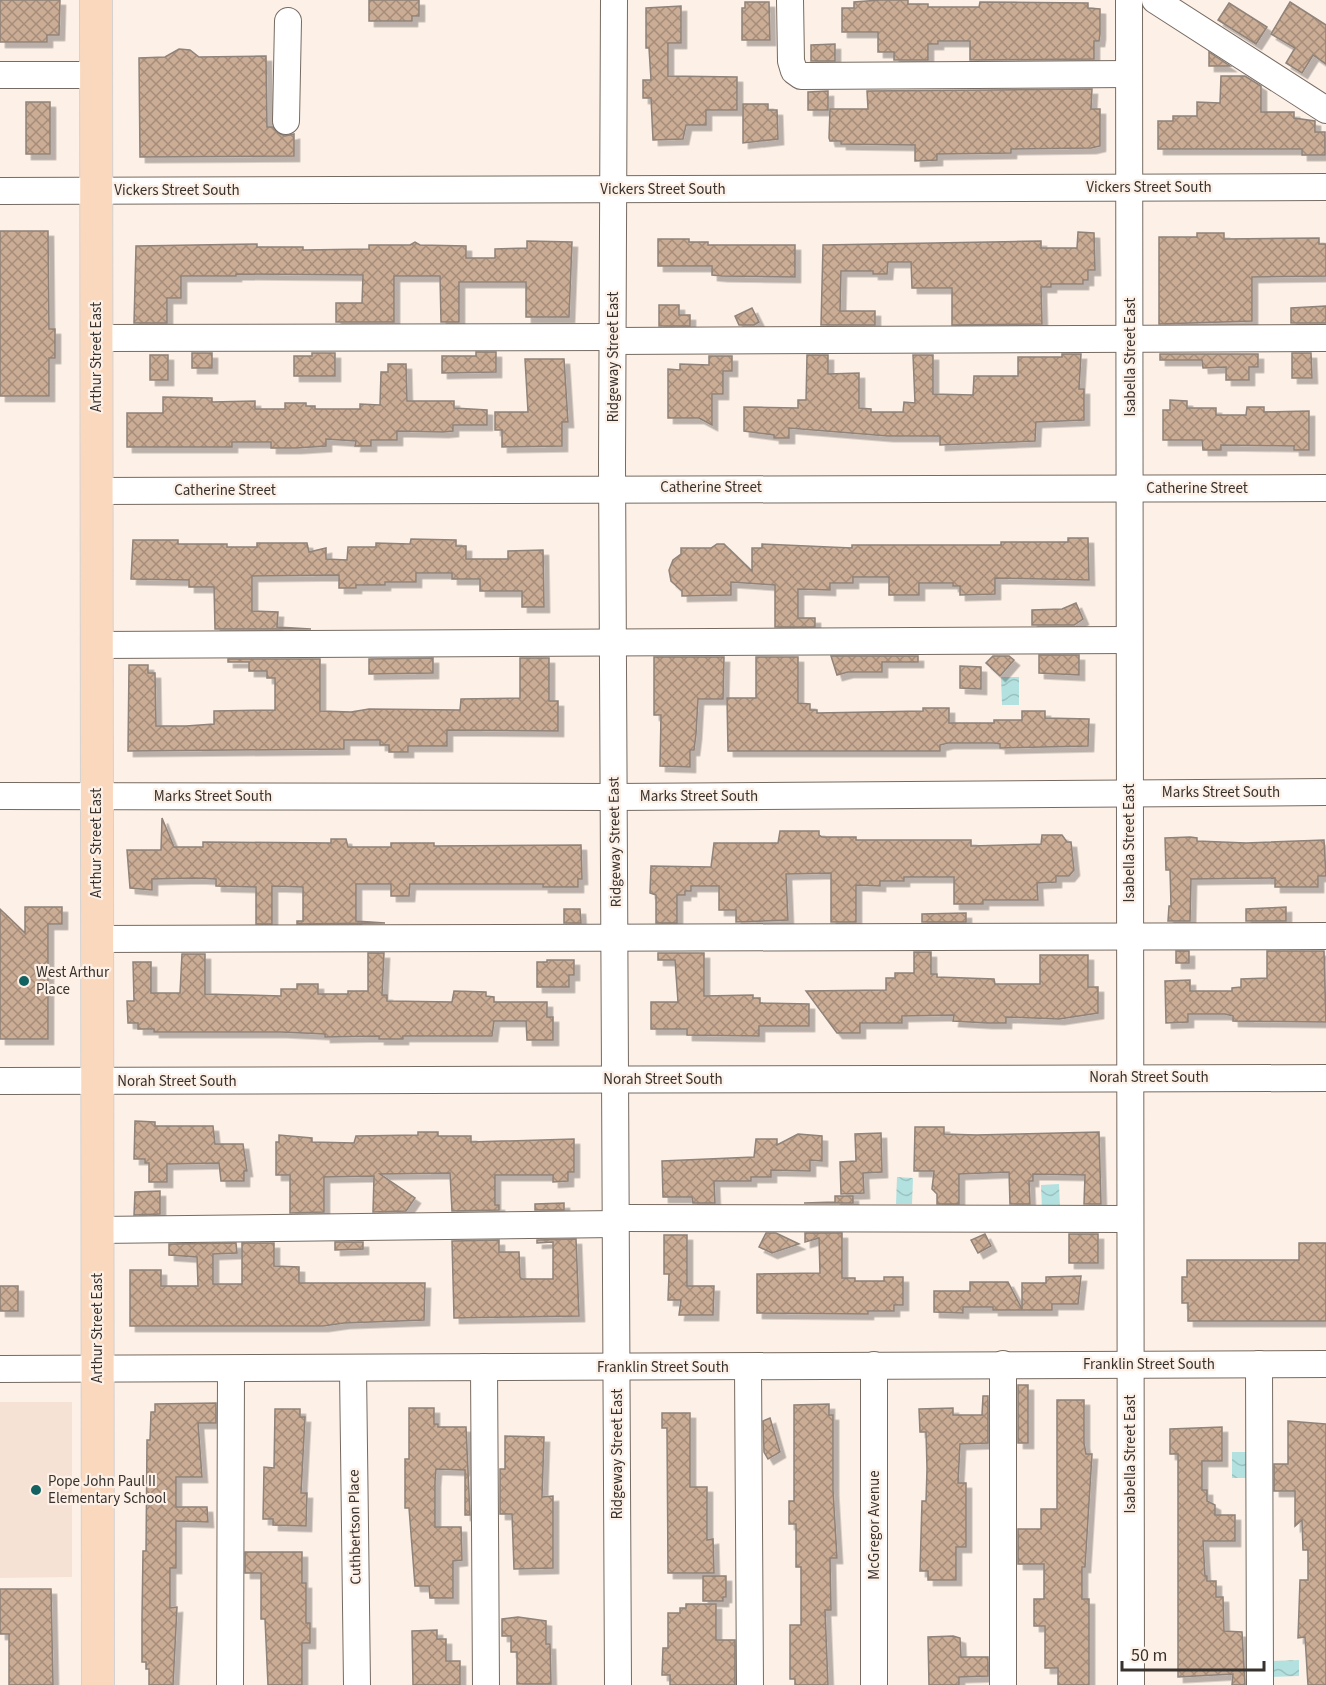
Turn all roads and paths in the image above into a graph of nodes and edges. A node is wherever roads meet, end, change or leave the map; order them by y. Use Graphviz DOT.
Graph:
graph roads {
  1 [pos="96,0"];
  2 [pos="614,0"];
  3 [pos="790,0"];
  4 [pos="1129,0"];
  5 [pos="1155,0"];
  6 [pos="288,21"];
  7 [pos="1129,74"];
  8 [pos="0,75"];
  9 [pos="96,75"];
  10 [pos="1326,110"];
  11 [pos="286,121"];
  12 [pos="1130,187"];
  13 [pos="1326,187"];
  14 [pos="614,189"];
  15 [pos="0,190"];
  16 [pos="96,190"];
  17 [pos="96,338"];
  18 [pos="1326,338"];
  19 [pos="613,339"];
  20 [pos="1130,339"];
  21 [pos="613,488"];
  22 [pos="1130,488"];
  23 [pos="1326,488"];
  24 [pos="96,491"];
  25 [pos="1129,640"];
  26 [pos="614,641"];
  27 [pos="96,645"];
  28 [pos="1129,792"];
  29 [pos="1326,792"];
  30 [pos="0,796"];
  31 [pos="96,796"];
  32 [pos="614,797"];
  33 [pos="616,936"];
  34 [pos="1130,936"];
  35 [pos="1326,936"];
  36 [pos="96,939"];
  37 [pos="1131,1077"];
  38 [pos="1326,1078"];
  39 [pos="617,1080"];
  40 [pos="0,1081"];
  41 [pos="96,1081"];
  42 [pos="1130,1219"];
  43 [pos="617,1221"];
  44 [pos="97,1230"];
  45 [pos="1003,1364"];
  46 [pos="1129,1364"];
  47 [pos="1259,1364"];
  48 [pos="1326,1364"];
  49 [pos="874,1365"];
  50 [pos="616,1366"];
  51 [pos="484,1367"];
  52 [pos="748,1367"];
  53 [pos="0,1369"];
  54 [pos="97,1369"];
  55 [pos="353,1369"];
  56 [pos="231,1370"];
  57 [pos="98,1685"];
  58 [pos="230,1685"];
  59 [pos="357,1685"];
  60 [pos="486,1685"];
  61 [pos="618,1685"];
  62 [pos="750,1685"];
  63 [pos="874,1685"];
  64 [pos="1003,1685"];
  65 [pos="1131,1685"];
  66 [pos="1260,1685"];
  1 -- 9 [label="main road, Arthur Street East"];
  2 -- 14 [label="street, Ridgeway Street East"];
  3 -- 7 [label="street"];
  4 -- 7 [label="street, Isabella Street East"];
  5 -- 10 [label="street"];
  6 -- 11 [label="street"];
  7 -- 12 [label="street, Isabella Street East"];
  8 -- 9 [label="street"];
  9 -- 16 [label="main road, Arthur Street East"];
  12 -- 13 [label="street, Vickers Street South"];
  12 -- 14 [label="street, Vickers Street South"];
  12 -- 20 [label="street, Isabella Street East"];
  14 -- 16 [label="street, Vickers Street South"];
  14 -- 19 [label="street, Ridgeway Street East"];
  15 -- 16 [label="street, Vickers Street South"];
  16 -- 17 [label="main road, Arthur Street East"];
  17 -- 19 [label="street"];
  17 -- 24 [label="main road, Arthur Street East"];
  18 -- 20 [label="street"];
  19 -- 20 [label="street"];
  19 -- 21 [label="street, Ridgeway Street East"];
  20 -- 22 [label="street, Isabella Street East"];
  21 -- 22 [label="street, Catherine Street"];
  21 -- 24 [label="street, Catherine Street"];
  21 -- 26 [label="street, Ridgeway Street East"];
  22 -- 23 [label="street, Catherine Street"];
  22 -- 25 [label="street, Isabella Street East"];
  24 -- 27 [label="main road, Arthur Street East"];
  25 -- 26 [label="street"];
  25 -- 28 [label="street, Isabella Street East"];
  26 -- 27 [label="street"];
  26 -- 32 [label="street, Ridgeway Street East"];
  27 -- 31 [label="main road, Arthur Street East"];
  28 -- 29 [label="street, Marks Street South"];
  28 -- 32 [label="street, Marks Street South"];
  28 -- 34 [label="street, Isabella Street East"];
  30 -- 31 [label="street, Marks Street South"];
  31 -- 32 [label="street, Marks Street South"];
  31 -- 36 [label="main road, Arthur Street East"];
  32 -- 33 [label="street, Ridgeway Street East"];
  33 -- 34 [label="street"];
  33 -- 36 [label="street"];
  33 -- 39 [label="street, Ridgeway Street East"];
  34 -- 35 [label="street"];
  34 -- 37 [label="street, Isabella Street East"];
  36 -- 41 [label="main road, Arthur Street East"];
  37 -- 38 [label="street, Norah Street South"];
  37 -- 39 [label="street, Norah Street South"];
  37 -- 42 [label="street, Isabella Street East"];
  39 -- 41 [label="street, Norah Street South"];
  39 -- 43 [label="street, Ridgeway Street East"];
  40 -- 41 [label="street, Norah Street South"];
  41 -- 44 [label="main road, Arthur Street East"];
  42 -- 43 [label="street"];
  42 -- 46 [label="street, Isabella Street East"];
  43 -- 44 [label="street"];
  43 -- 50 [label="street, Ridgeway Street East"];
  44 -- 54 [label="main road, Arthur Street East"];
  45 -- 46 [label="street, Franklin Street South"];
  45 -- 49 [label="street, Franklin Street South"];
  45 -- 64 [label="street"];
  46 -- 47 [label="street, Franklin Street South"];
  46 -- 65 [label="street, Isabella Street East"];
  47 -- 48 [label="street, Franklin Street South"];
  47 -- 66 [label="street"];
  49 -- 52 [label="street, Franklin Street South"];
  49 -- 63 [label="street, McGregor Avenue"];
  50 -- 51 [label="street, Franklin Street South"];
  50 -- 52 [label="street, Franklin Street South"];
  50 -- 61 [label="street, Ridgeway Street East"];
  51 -- 55 [label="street, Franklin Street South"];
  51 -- 60 [label="street"];
  52 -- 62 [label="street"];
  53 -- 54 [label="street, Franklin Street South"];
  54 -- 56 [label="street, Franklin Street South"];
  54 -- 57 [label="main road, Arthur Street East"];
  55 -- 56 [label="street, Franklin Street South"];
  55 -- 59 [label="street, Cuthbertson Place"];
  56 -- 58 [label="street"];
}
